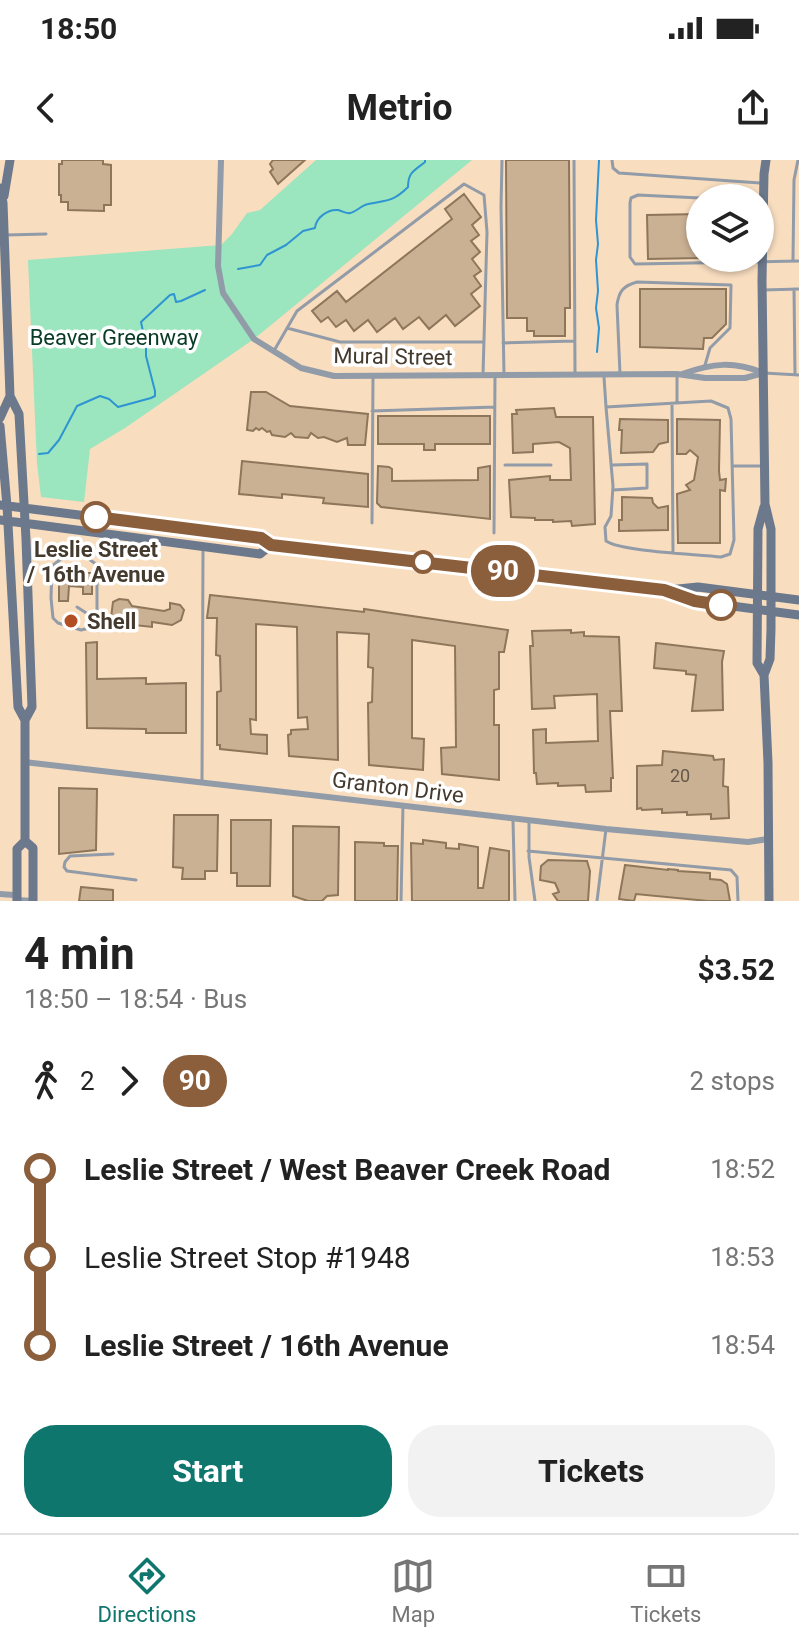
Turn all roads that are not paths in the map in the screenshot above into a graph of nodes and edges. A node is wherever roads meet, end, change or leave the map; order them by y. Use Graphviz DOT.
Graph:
graph roads {
  1 [pos="10,160"];
  2 [pos="221,160"];
  3 [pos="502,160"];
  4 [pos="574,160"];
  5 [pos="612,160"];
  6 [pos="766,160"];
  7 [pos="798,160"];
  8 [pos="764,183"];
  9 [pos="0,188"];
  10 [pos="686,197"];
  11 [pos="3,203"];
  12 [pos="46,234"];
  13 [pos="4,235"];
  14 [pos="774,261"];
  15 [pos="796,261"];
  16 [pos="686,262"];
  17 [pos="763,272"];
  18 [pos="796,289"];
  19 [pos="763,290"];
  20 [pos="287,328"];
  21 [pos="574,341"];
  22 [pos="484,342"];
  23 [pos="503,343"];
  24 [pos="274,352"];
  25 [pos="705,365"];
  26 [pos="764,373"];
  27 [pos="575,374"];
  28 [pos="604,374"];
  29 [pos="620,374"];
  30 [pos="680,374"];
  31 [pos="483,375"];
  32 [pos="495,375"];
  33 [pos="504,375"];
  34 [pos="797,375"];
  35 [pos="373,376"];
  36 [pos="10,396"];
  37 [pos="675,403"];
  38 [pos="495,407"];
  39 [pos="606,407"];
  40 [pos="372,411"];
  41 [pos="0,418"];
  42 [pos="0,426"];
  43 [pos="505,465"];
  44 [pos="551,465"];
  45 [pos="611,465"];
  46 [pos="765,465"];
  47 [pos="731,467"];
  48 [pos="613,490"];
  49 [pos="765,504"];
  50 [pos="4,505"];
  51 [pos="24,508"];
  52 [pos="4,520"];
  53 [pos="25,523"];
  54 [pos="372,523"];
  55 [pos="494,533"];
  56 [pos="271,545"];
  57 [pos="203,547"];
  58 [pos="673,552"];
  59 [pos="664,590"];
  60 [pos="757,594"];
  61 [pos="771,596"];
  62 [pos="799,600"];
  63 [pos="77,607"];
  64 [pos="757,610"];
  65 [pos="771,612"];
  66 [pos="799,615"];
  67 [pos="97,620"];
  68 [pos="764,675"];
  69 [pos="25,720"];
  70 [pos="24,762"];
  71 [pos="202,782"];
  72 [pos="403,805"];
  73 [pos="513,818"];
  74 [pos="529,820"];
  75 [pos="606,829"];
  76 [pos="768,839"];
  77 [pos="25,841"];
  78 [pos="528,851"];
  79 [pos="113,854"];
  80 [pos="603,857"];
  81 [pos="136,880"];
  82 [pos="0,894"];
  83 [pos="17,901"];
  84 [pos="33,901"];
  85 [pos="401,901"];
  86 [pos="515,901"];
  87 [pos="535,901"];
  88 [pos="597,901"];
  89 [pos="738,901"];
  90 [pos="769,901"];
  1 -- 11 [label="main road"];
  2 -- 24 [label="street, Mural Street"];
  3 -- 23 [label="lane"];
  4 -- 21 [label="lane"];
  5 -- 8 [label="lane"];
  6 -- 8 [label="main road"];
  7 -- 15 [label="lane"];
  9 -- 11 [label="main road"];
  10 -- 16 [label="lane"];
  11 -- 13 [label="main road"];
  12 -- 13 [label="lane"];
  13 -- 36 [label="main road"];
  14 -- 15 [label="lane"];
  17 -- 19 [label="main road"];
  18 -- 19 [label="lane"];
  18 -- 34 [label="lane"];
  19 -- 26 [label="main road"];
  20 -- 22 [label="lane"];
  20 -- 22 [label="lane"];
  20 -- 24 [label="lane"];
  21 -- 23 [label="lane"];
  21 -- 27 [label="lane"];
  22 -- 31 [label="lane"];
  23 -- 33 [label="lane"];
  24 -- 35 [label="street, Mural Street"];
  25 -- 26 [label="street, Mural Street"];
  25 -- 29 [label="lane"];
  25 -- 30 [label="street, Mural Street"];
  26 -- 30 [label="street, Mural Street"];
  26 -- 34 [label="lane"];
  26 -- 46 [label="main road"];
  27 -- 28 [label="street, Mural Street"];
  27 -- 33 [label="street, Mural Street"];
  28 -- 29 [label="street, Mural Street"];
  28 -- 39 [label="lane"];
  29 -- 30 [label="street, Mural Street"];
  30 -- 37 [label="lane"];
  31 -- 32 [label="street, Mural Street"];
  31 -- 35 [label="street, Mural Street"];
  32 -- 33 [label="street, Mural Street"];
  32 -- 38 [label="lane"];
  35 -- 40 [label="lane"];
  36 -- 41 [label="main road"];
  36 -- 51 [label="main road"];
  37 -- 39 [label="lane"];
  37 -- 47 [label="lane"];
  37 -- 58 [label="lane"];
  38 -- 40 [label="lane"];
  38 -- 55 [label="lane"];
  39 -- 45 [label="lane"];
  40 -- 54 [label="lane"];
  42 -- 50 [label="main road"];
  43 -- 44 [label="lane"];
  45 -- 48 [label="lane"];
  45 -- 48 [label="lane"];
  46 -- 47 [label="lane"];
  46 -- 49 [label="main road"];
  47 -- 58 [label="lane"];
  48 -- 58 [label="lane"];
  49 -- 60 [label="main road"];
  49 -- 61 [label="main road"];
  50 -- 51 [label="main road"];
  50 -- 52 [label="main road"];
  51 -- 53 [label="main road"];
  51 -- 56 [label="main road"];
  52 -- 53 [label="main road"];
  52 -- 69 [label="main road"];
  53 -- 57 [label="main road"];
  53 -- 69 [label="main road"];
  56 -- 57 [label="main road"];
  56 -- 59 [label="main road"];
  57 -- 71 [label="lane"];
  59 -- 60 [label="main road"];
  59 -- 64 [label="main road"];
  60 -- 61 [label="main road"];
  60 -- 64 [label="main road"];
  61 -- 62 [label="main road"];
  61 -- 65 [label="main road"];
  63 -- 67 [label="lane"];
  64 -- 65 [label="main road"];
  64 -- 68 [label="main road"];
  65 -- 66 [label="main road"];
  65 -- 68 [label="main road"];
  67 -- 67 [label="lane"];
  68 -- 76 [label="main road"];
  69 -- 70 [label="main road"];
  70 -- 71 [label="street, Granton Drive"];
  70 -- 77 [label="main road"];
  71 -- 72 [label="street, Granton Drive"];
  72 -- 73 [label="street, Granton Drive"];
  72 -- 85 [label="lane"];
  73 -- 74 [label="street, Granton Drive"];
  73 -- 86 [label="lane"];
  74 -- 75 [label="street, Granton Drive"];
  74 -- 78 [label="lane"];
  75 -- 76 [label="street, Granton Drive"];
  75 -- 80 [label="lane"];
  76 -- 90 [label="main road"];
  77 -- 83 [label="main road"];
  77 -- 84 [label="main road"];
  78 -- 80 [label="lane"];
  78 -- 87 [label="lane"];
  79 -- 81 [label="lane"];
  80 -- 88 [label="lane"];
  80 -- 89 [label="lane"];
  82 -- 83 [label="street"];
  83 -- 84 [label="street"];
}
